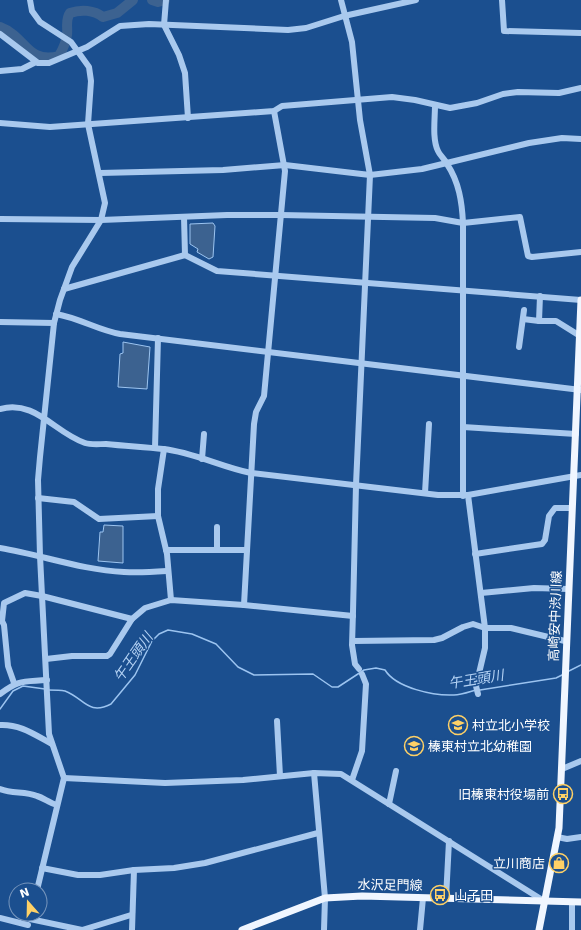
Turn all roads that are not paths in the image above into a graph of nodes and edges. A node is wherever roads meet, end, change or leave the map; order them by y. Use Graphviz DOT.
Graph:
graph roads {
  1 [pos="30,0"];
  2 [pos="166,0"];
  3 [pos="341,0"];
  4 [pos="416,0"];
  5 [pos="502,0"];
  6 [pos="344,16"];
  7 [pos="164,25"];
  8 [pos="581,33"];
  9 [pos="0,34"];
  10 [pos="79,50"];
  11 [pos="36,62"];
  12 [pos="0,71"];
  13 [pos="581,88"];
  14 [pos="358,100"];
  15 [pos="435,105"];
  16 [pos="274,111"];
  17 [pos="188,118"];
  18 [pos="0,123"];
  19 [pos="88,124"];
  20 [pos="581,139"];
  21 [pos="447,163"];
  22 [pos="285,165"];
  23 [pos="100,173"];
  24 [pos="370,175"];
  25 [pos="281,215"];
  26 [pos="369,216"];
  27 [pos="184,217"];
  28 [pos="0,220"];
  29 [pos="101,220"];
  30 [pos="463,222"];
  31 [pos="581,252"];
  32 [pos="185,255"];
  33 [pos="274,275"];
  34 [pos="366,283"];
  35 [pos="64,289"];
  36 [pos="462,290"];
  37 [pos="540,296"];
  38 [pos="581,300"];
  39 [pos="524,310"];
  40 [pos="56,314"];
  41 [pos="523,319"];
  42 [pos="539,321"];
  43 [pos="0,322"];
  44 [pos="54,323"];
  45 [pos="580,336"];
  46 [pos="158,338"];
  47 [pos="519,347"];
  48 [pos="267,352"];
  49 [pos="362,364"];
  50 [pos="463,376"];
  51 [pos="579,390"];
  52 [pos="0,409"];
  53 [pos="45,417"];
  54 [pos="429,424"];
  55 [pos="462,428"];
  56 [pos="204,434"];
  57 [pos="576,434"];
  58 [pos="155,448"];
  59 [pos="164,449"];
  60 [pos="202,459"];
  61 [pos="251,473"];
  62 [pos="577,475"];
  63 [pos="356,485"];
  64 [pos="425,493"];
  65 [pos="466,496"];
  66 [pos="38,498"];
  67 [pos="571,508"];
  68 [pos="158,516"];
  69 [pos="217,528"];
  70 [pos="0,548"];
  71 [pos="166,550"];
  72 [pos="217,550"];
  73 [pos="247,550"];
  74 [pos="476,554"];
  75 [pos="40,556"];
  76 [pos="168,571"];
  77 [pos="568,589"];
  78 [pos="481,593"];
  79 [pos="42,596"];
  80 [pos="170,600"];
  81 [pos="244,605"];
  82 [pos="353,616"];
  83 [pos="132,618"];
  84 [pos="1,619"];
  85 [pos="485,628"];
  86 [pos="353,641"];
  87 [pos="565,641"];
  88 [pos="46,659"];
  89 [pos="47,682"];
  90 [pos="14,683"];
  91 [pos="0,694"];
  92 [pos="478,694"];
  93 [pos="277,721"];
  94 [pos="0,725"];
  95 [pos="52,744"];
  96 [pos="581,760"];
  97 [pos="562,769"];
  98 [pos="396,771"];
  99 [pos="314,774"];
  100 [pos="280,776"];
  101 [pos="64,778"];
  102 [pos="352,780"];
  103 [pos="0,790"];
  104 [pos="390,804"];
  105 [pos="57,805"];
  106 [pos="318,833"];
  107 [pos="557,837"];
  108 [pos="581,837"];
  109 [pos="450,841"];
  110 [pos="42,868"];
  111 [pos="134,870"];
  112 [pos="39,882"];
  113 [pos="325,898"];
  114 [pos="423,898"];
  115 [pos="446,898"];
  116 [pos="544,901"];
  117 [pos="572,902"];
  118 [pos="581,902"];
  119 [pos="131,915"];
  120 [pos="29,922"];
  121 [pos="82,930"];
  122 [pos="132,930"];
  123 [pos="242,930"];
  124 [pos="324,930"];
  125 [pos="420,930"];
  126 [pos="539,930"];
  127 [pos="572,930"];
  1 -- 10 [label="street"];
  2 -- 7 [label="street"];
  3 -- 6 [label="street"];
  4 -- 6 [label="street"];
  5 -- 8 [label="street"];
  6 -- 7 [label="street"];
  6 -- 14 [label="street"];
  7 -- 10 [label="street"];
  7 -- 17 [label="street"];
  9 -- 11 [label="street"];
  10 -- 11 [label="street"];
  10 -- 19 [label="street"];
  11 -- 12 [label="street"];
  13 -- 15 [label="street"];
  14 -- 15 [label="street"];
  14 -- 16 [label="street"];
  14 -- 24 [label="street"];
  15 -- 21 [label="street"];
  16 -- 17 [label="street"];
  16 -- 22 [label="street"];
  17 -- 19 [label="street"];
  18 -- 19 [label="street"];
  19 -- 23 [label="street"];
  20 -- 21 [label="street"];
  21 -- 24 [label="street"];
  21 -- 30 [label="street"];
  22 -- 23 [label="street"];
  22 -- 24 [label="street"];
  22 -- 25 [label="street"];
  23 -- 29 [label="street"];
  24 -- 26 [label="street"];
  25 -- 26 [label="street"];
  25 -- 27 [label="street"];
  25 -- 33 [label="street"];
  26 -- 30 [label="street"];
  26 -- 34 [label="street"];
  27 -- 29 [label="street"];
  27 -- 32 [label="street"];
  28 -- 29 [label="street"];
  29 -- 35 [label="street"];
  30 -- 31 [label="street"];
  30 -- 36 [label="street"];
  32 -- 33 [label="street"];
  32 -- 35 [label="street"];
  33 -- 34 [label="street"];
  33 -- 48 [label="street"];
  34 -- 36 [label="street"];
  34 -- 49 [label="street"];
  35 -- 40 [label="street"];
  36 -- 37 [label="street"];
  36 -- 50 [label="street"];
  37 -- 38 [label="street"];
  37 -- 42 [label="street"];
  38 -- 45 [label="main road, 高崎安中渋川線"];
  39 -- 41 [label="street"];
  40 -- 44 [label="street"];
  40 -- 46 [label="street"];
  41 -- 42 [label="street"];
  41 -- 47 [label="street"];
  42 -- 45 [label="street"];
  43 -- 44 [label="street"];
  44 -- 53 [label="street"];
  45 -- 51 [label="main road, 高崎安中渋川線"];
  46 -- 48 [label="street"];
  46 -- 58 [label="street"];
  48 -- 49 [label="street"];
  48 -- 61 [label="street"];
  49 -- 50 [label="street"];
  49 -- 63 [label="street"];
  50 -- 51 [label="street"];
  50 -- 55 [label="street"];
  51 -- 57 [label="main road, 高崎安中渋川線"];
  52 -- 53 [label="street"];
  53 -- 58 [label="street"];
  53 -- 66 [label="street"];
  54 -- 64 [label="street"];
  55 -- 57 [label="street"];
  55 -- 65 [label="street"];
  56 -- 60 [label="street"];
  57 -- 62 [label="main road, 高崎安中渋川線"];
  58 -- 59 [label="street"];
  59 -- 60 [label="street"];
  59 -- 68 [label="street"];
  60 -- 61 [label="street"];
  61 -- 63 [label="street"];
  61 -- 73 [label="street"];
  62 -- 65 [label="street"];
  62 -- 67 [label="main road, 高崎安中渋川線"];
  63 -- 64 [label="street"];
  63 -- 82 [label="street"];
  64 -- 65 [label="street"];
  65 -- 74 [label="street"];
  66 -- 68 [label="street"];
  66 -- 75 [label="street"];
  67 -- 74 [label="street"];
  67 -- 77 [label="main road, 高崎安中渋川線"];
  68 -- 71 [label="street"];
  69 -- 72 [label="street"];
  70 -- 75 [label="street"];
  71 -- 72 [label="street"];
  71 -- 76 [label="street"];
  72 -- 73 [label="street"];
  73 -- 81 [label="street"];
  74 -- 78 [label="street"];
  75 -- 76 [label="street"];
  75 -- 79 [label="street"];
  76 -- 80 [label="street"];
  77 -- 78 [label="street"];
  77 -- 87 [label="main road, 高崎安中渋川線"];
  78 -- 85 [label="street"];
  79 -- 83 [label="street"];
  79 -- 84 [label="street"];
  79 -- 88 [label="street"];
  80 -- 81 [label="street"];
  80 -- 83 [label="street"];
  81 -- 82 [label="street"];
  82 -- 86 [label="street"];
  83 -- 88 [label="street"];
  84 -- 90 [label="street"];
  85 -- 86 [label="street"];
  85 -- 87 [label="street"];
  85 -- 92 [label="street"];
  86 -- 102 [label="street"];
  87 -- 97 [label="main road, 高崎安中渋川線"];
  88 -- 89 [label="street"];
  89 -- 90 [label="street"];
  89 -- 95 [label="street"];
  90 -- 91 [label="street"];
  93 -- 100 [label="street"];
  94 -- 95 [label="street"];
  95 -- 101 [label="street"];
  96 -- 97 [label="street"];
  97 -- 107 [label="main road, 高崎安中渋川線"];
  98 -- 104 [label="street"];
  99 -- 100 [label="street"];
  99 -- 102 [label="street"];
  99 -- 106 [label="street"];
  100 -- 101 [label="street"];
  101 -- 105 [label="street"];
  102 -- 104 [label="street"];
  103 -- 105 [label="street"];
  104 -- 109 [label="street"];
  105 -- 110 [label="street"];
  106 -- 111 [label="street"];
  106 -- 113 [label="street"];
  107 -- 108 [label="street"];
  107 -- 116 [label="main road, 高崎安中渋川線"];
  109 -- 115 [label="street"];
  109 -- 116 [label="street"];
  110 -- 111 [label="street"];
  110 -- 112 [label="street"];
  111 -- 119 [label="street"];
  113 -- 114 [label="main road, 水沢足門線"];
  113 -- 123 [label="main road, 水沢足門線"];
  113 -- 124 [label="street"];
  114 -- 115 [label="main road, 水沢足門線"];
  114 -- 125 [label="street"];
  115 -- 116 [label="main road, 水沢足門線"];
  116 -- 117 [label="main road, 水沢足門線"];
  116 -- 126 [label="main road, 高崎安中渋川線"];
  117 -- 118 [label="main road, 水沢足門線"];
  117 -- 127 [label="street"];
  119 -- 121 [label="street"];
  119 -- 122 [label="street"];
  120 -- 121 [label="street"];
}
